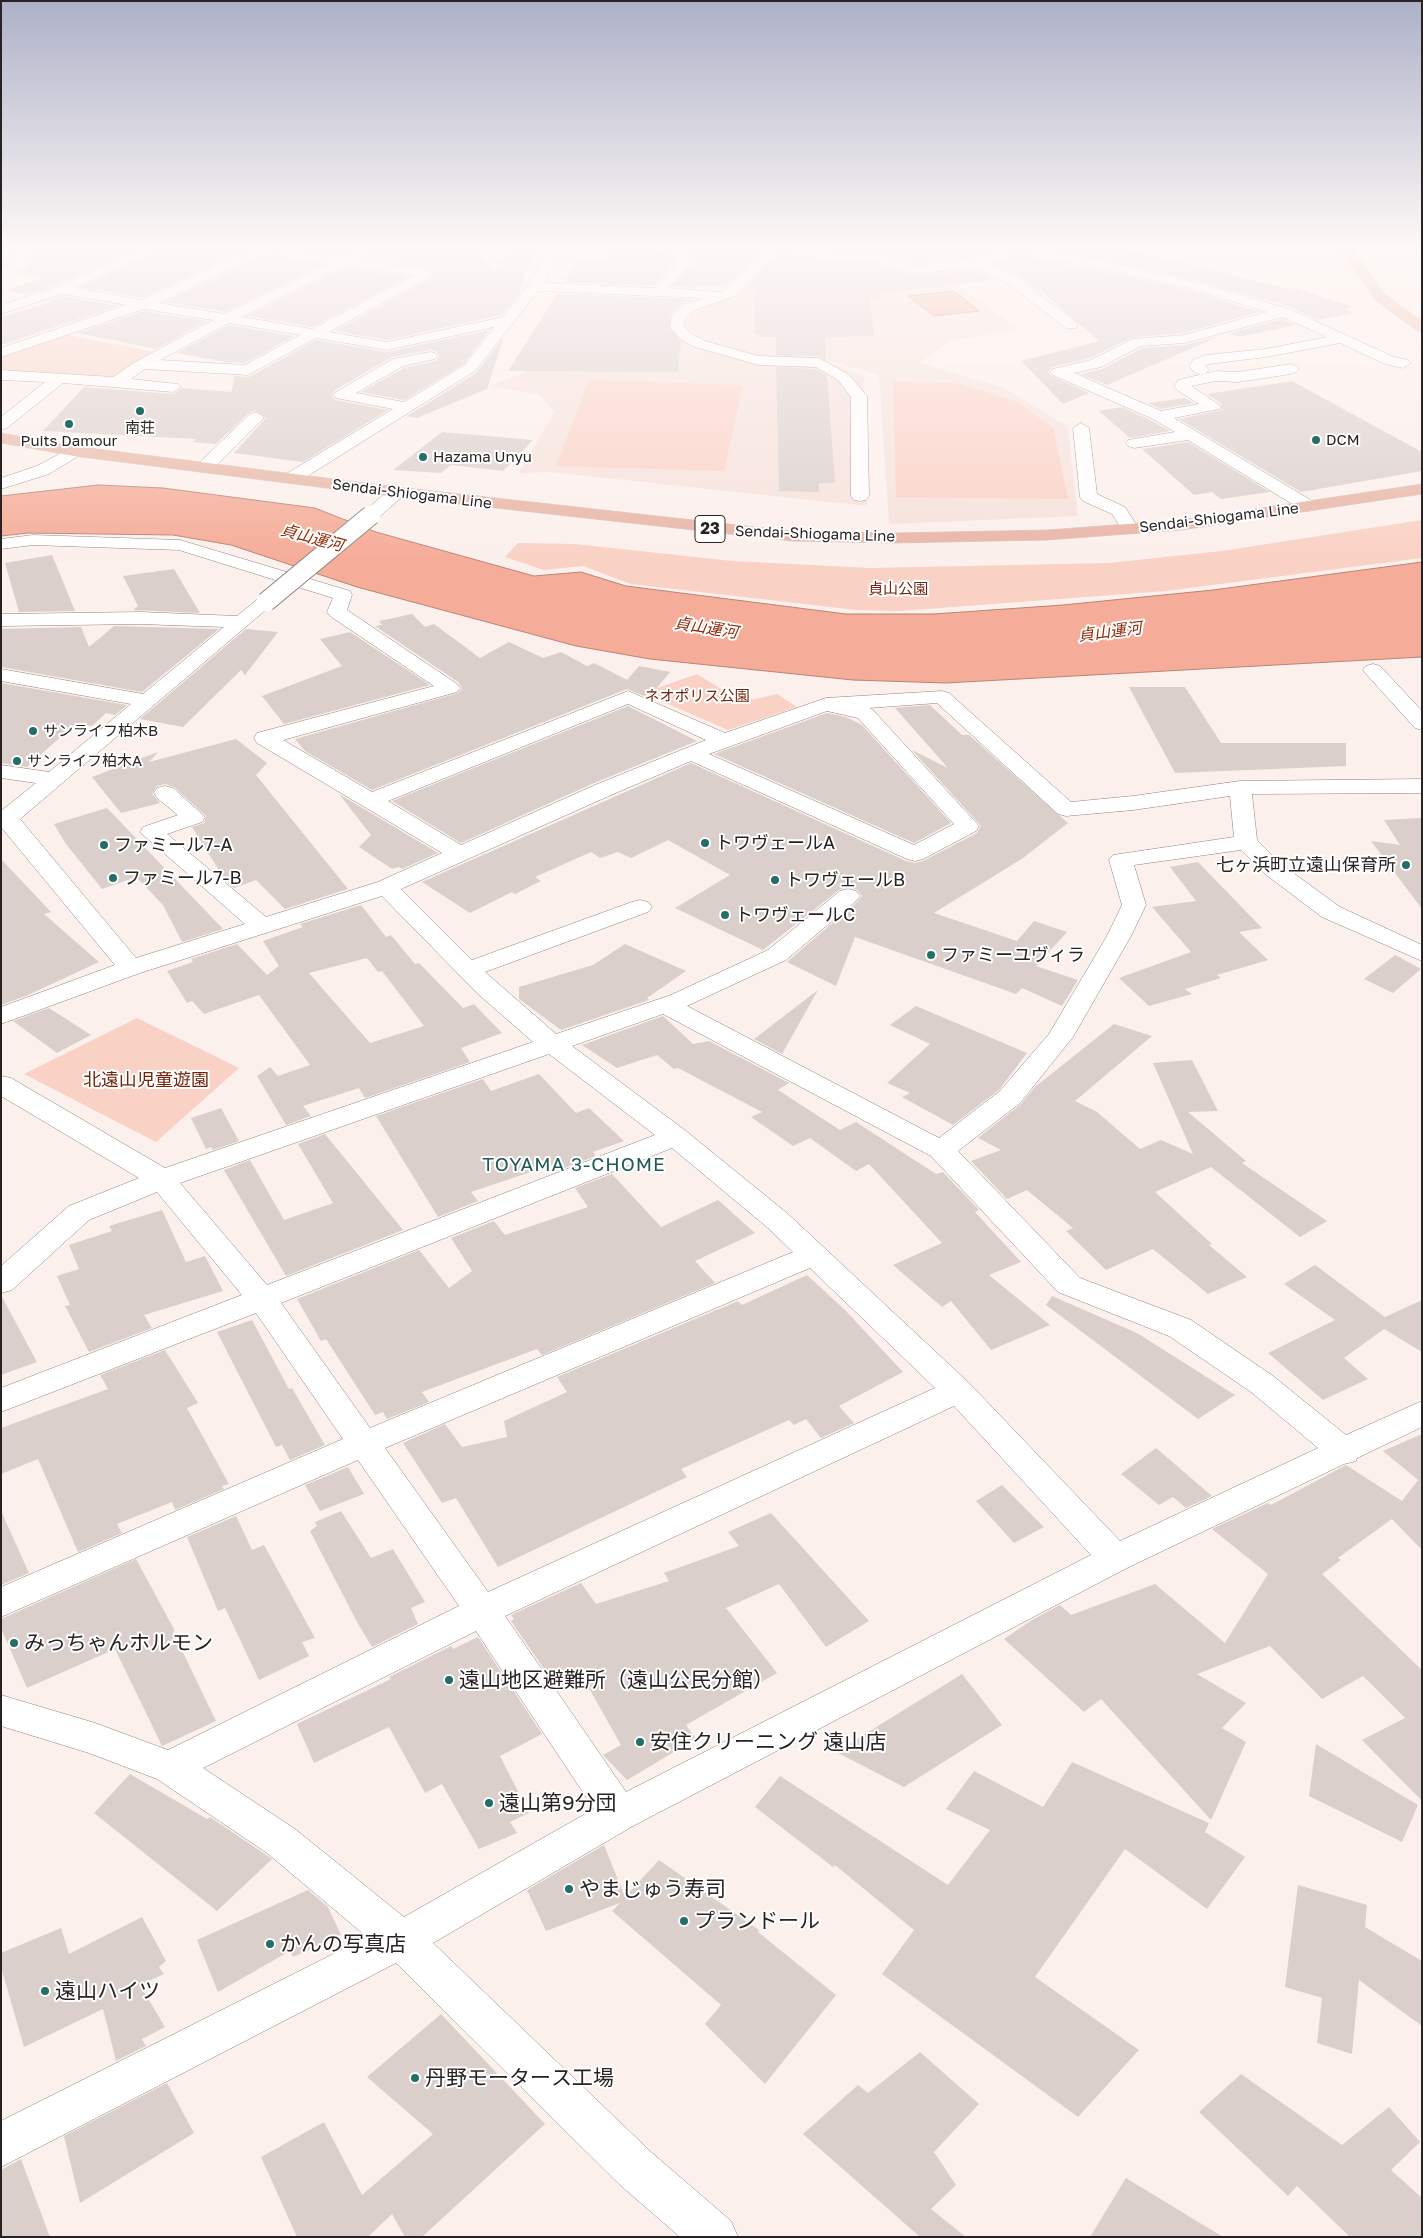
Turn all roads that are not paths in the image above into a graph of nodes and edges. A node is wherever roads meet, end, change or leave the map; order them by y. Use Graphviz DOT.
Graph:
graph roads {
  1 [pos="167,350"];
  2 [pos="283,350"];
  3 [pos="485,350"];
  4 [pos="723,350"];
  5 [pos="1122,350"];
  6 [pos="1271,350"];
  7 [pos="1369,350"];
  8 [pos="446,352"];
  9 [pos="142,364"];
  10 [pos="1403,364"];
  11 [pos="1291,369"];
  12 [pos="1,375"];
  13 [pos="1216,376"];
  14 [pos="59,379"];
  15 [pos="116,382"];
  16 [pos="173,387"];
  17 [pos="407,407"];
  18 [pos="1159,416"];
  19 [pos="256,417"];
  20 [pos="1,425"];
  21 [pos="1082,428"];
  22 [pos="1190,435"];
  23 [pos="1,438"];
  24 [pos="1134,443"];
  25 [pos="1,451"];
  26 [pos="74,451"];
  27 [pos="58,461"];
  28 [pos="204,467"];
  29 [pos="292,478"];
  30 [pos="1,484"];
  31 [pos="1422,489"];
  32 [pos="860,496"];
  33 [pos="392,497"];
  34 [pos="1422,502"];
  35 [pos="1308,506"];
  36 [pos="1130,529"];
  37 [pos="1,544"];
  38 [pos="1,620"];
  39 [pos="240,622"];
  40 [pos="1372,670"];
  41 [pos="1,675"];
  42 [pos="146,701"];
  43 [pos="826,704"];
  44 [pos="1422,724"];
  45 [pos="724,740"];
  46 [pos="692,754"];
  47 [pos="1,771"];
  48 [pos="54,779"];
  49 [pos="1422,786"];
  50 [pos="1240,788"];
  51 [pos="165,794"];
  52 [pos="369,801"];
  53 [pos="4,819"];
  54 [pos="1246,842"];
  55 [pos="460,854"];
  56 [pos="386,887"];
  57 [pos="848,896"];
  58 [pos="640,907"];
  59 [pos="262,926"];
  60 [pos="1422,954"];
  61 [pos="132,968"];
  62 [pos="468,970"];
  63 [pos="665,1005"];
  64 [pos="1,1016"];
  65 [pos="553,1045"];
  66 [pos="1,1084"];
  67 [pos="676,1137"];
  68 [pos="941,1150"];
  69 [pos="162,1179"];
  70 [pos="814,1255"];
  71 [pos="1,1283"];
  72 [pos="262,1299"];
  73 [pos="958,1391"];
  74 [pos="1,1401"];
  75 [pos="1422,1413"];
  76 [pos="363,1444"];
  77 [pos="1344,1452"];
  78 [pos="1116,1558"];
  79 [pos="1,1603"];
  80 [pos="482,1612"];
  81 [pos="1,1710"];
  82 [pos="170,1767"];
  83 [pos="619,1814"];
  84 [pos="401,1940"];
  85 [pos="1,2145"];
  86 [pos="715,2237"];
  1 -- 9 [label="street"];
  2 -- 9 [label="street"];
  3 -- 17 [label="street"];
  4 -- 32 [label="street"];
  5 -- 18 [label="street"];
  6 -- 13 [label="street"];
  7 -- 10 [label="street"];
  8 -- 17 [label="street"];
  9 -- 15 [label="street"];
  11 -- 13 [label="street"];
  12 -- 14 [label="street"];
  13 -- 18 [label="street"];
  14 -- 15 [label="street"];
  14 -- 20 [label="street"];
  15 -- 16 [label="street"];
  17 -- 29 [label="street"];
  18 -- 22 [label="street"];
  19 -- 28 [label="street"];
  21 -- 36 [label="street"];
  22 -- 24 [label="street"];
  22 -- 35 [label="street"];
  23 -- 26 [label="main road, Sendai-Shiogama Line / 23"];
  25 -- 27 [label="main road, Sendai-Shiogama Line / 23"];
  26 -- 27 [label="street"];
  26 -- 28 [label="main road, Sendai-Shiogama Line / 23"];
  27 -- 30 [label="street"];
  27 -- 33 [label="main road, Sendai-Shiogama Line / 23"];
  28 -- 29 [label="main road, Sendai-Shiogama Line / 23"];
  29 -- 33 [label="main road, Sendai-Shiogama Line / 23"];
  31 -- 35 [label="main road, Sendai-Shiogama Line / 23"];
  33 -- 34 [label="main road, Sendai-Shiogama Line / 23"];
  33 -- 36 [label="main road, Sendai-Shiogama Line / 23"];
  33 -- 39 [label="street, bridge"];
  35 -- 36 [label="main road, Sendai-Shiogama Line / 23"];
  37 -- 52 [label="street"];
  38 -- 39 [label="street"];
  39 -- 42 [label="street"];
  40 -- 44 [label="street"];
  41 -- 42 [label="street"];
  42 -- 48 [label="street"];
  43 -- 45 [label="street"];
  43 -- 46 [label="street"];
  43 -- 50 [label="street"];
  45 -- 46 [label="street"];
  45 -- 52 [label="street"];
  46 -- 55 [label="street"];
  47 -- 48 [label="street"];
  48 -- 53 [label="street"];
  49 -- 50 [label="street"];
  50 -- 54 [label="street"];
  51 -- 59 [label="street"];
  52 -- 55 [label="street"];
  53 -- 61 [label="street"];
  54 -- 60 [label="street"];
  54 -- 68 [label="street"];
  55 -- 56 [label="street"];
  56 -- 59 [label="street"];
  56 -- 62 [label="street"];
  57 -- 63 [label="street"];
  58 -- 62 [label="street"];
  59 -- 61 [label="street"];
  61 -- 64 [label="street"];
  62 -- 65 [label="street"];
  63 -- 65 [label="street"];
  63 -- 68 [label="street"];
  65 -- 67 [label="street"];
  65 -- 69 [label="street"];
  66 -- 69 [label="street"];
  67 -- 70 [label="street"];
  67 -- 72 [label="street"];
  68 -- 77 [label="street"];
  69 -- 71 [label="street"];
  69 -- 72 [label="street"];
  70 -- 73 [label="street"];
  70 -- 76 [label="street"];
  72 -- 74 [label="street"];
  72 -- 76 [label="street"];
  73 -- 78 [label="street"];
  73 -- 80 [label="street"];
  75 -- 77 [label="street"];
  76 -- 79 [label="street"];
  76 -- 80 [label="street"];
  77 -- 78 [label="street"];
  78 -- 83 [label="street"];
  80 -- 82 [label="street"];
  80 -- 83 [label="street"];
  81 -- 82 [label="street"];
  82 -- 84 [label="street"];
  83 -- 84 [label="street"];
  84 -- 85 [label="street"];
  84 -- 86 [label="street"];
}
